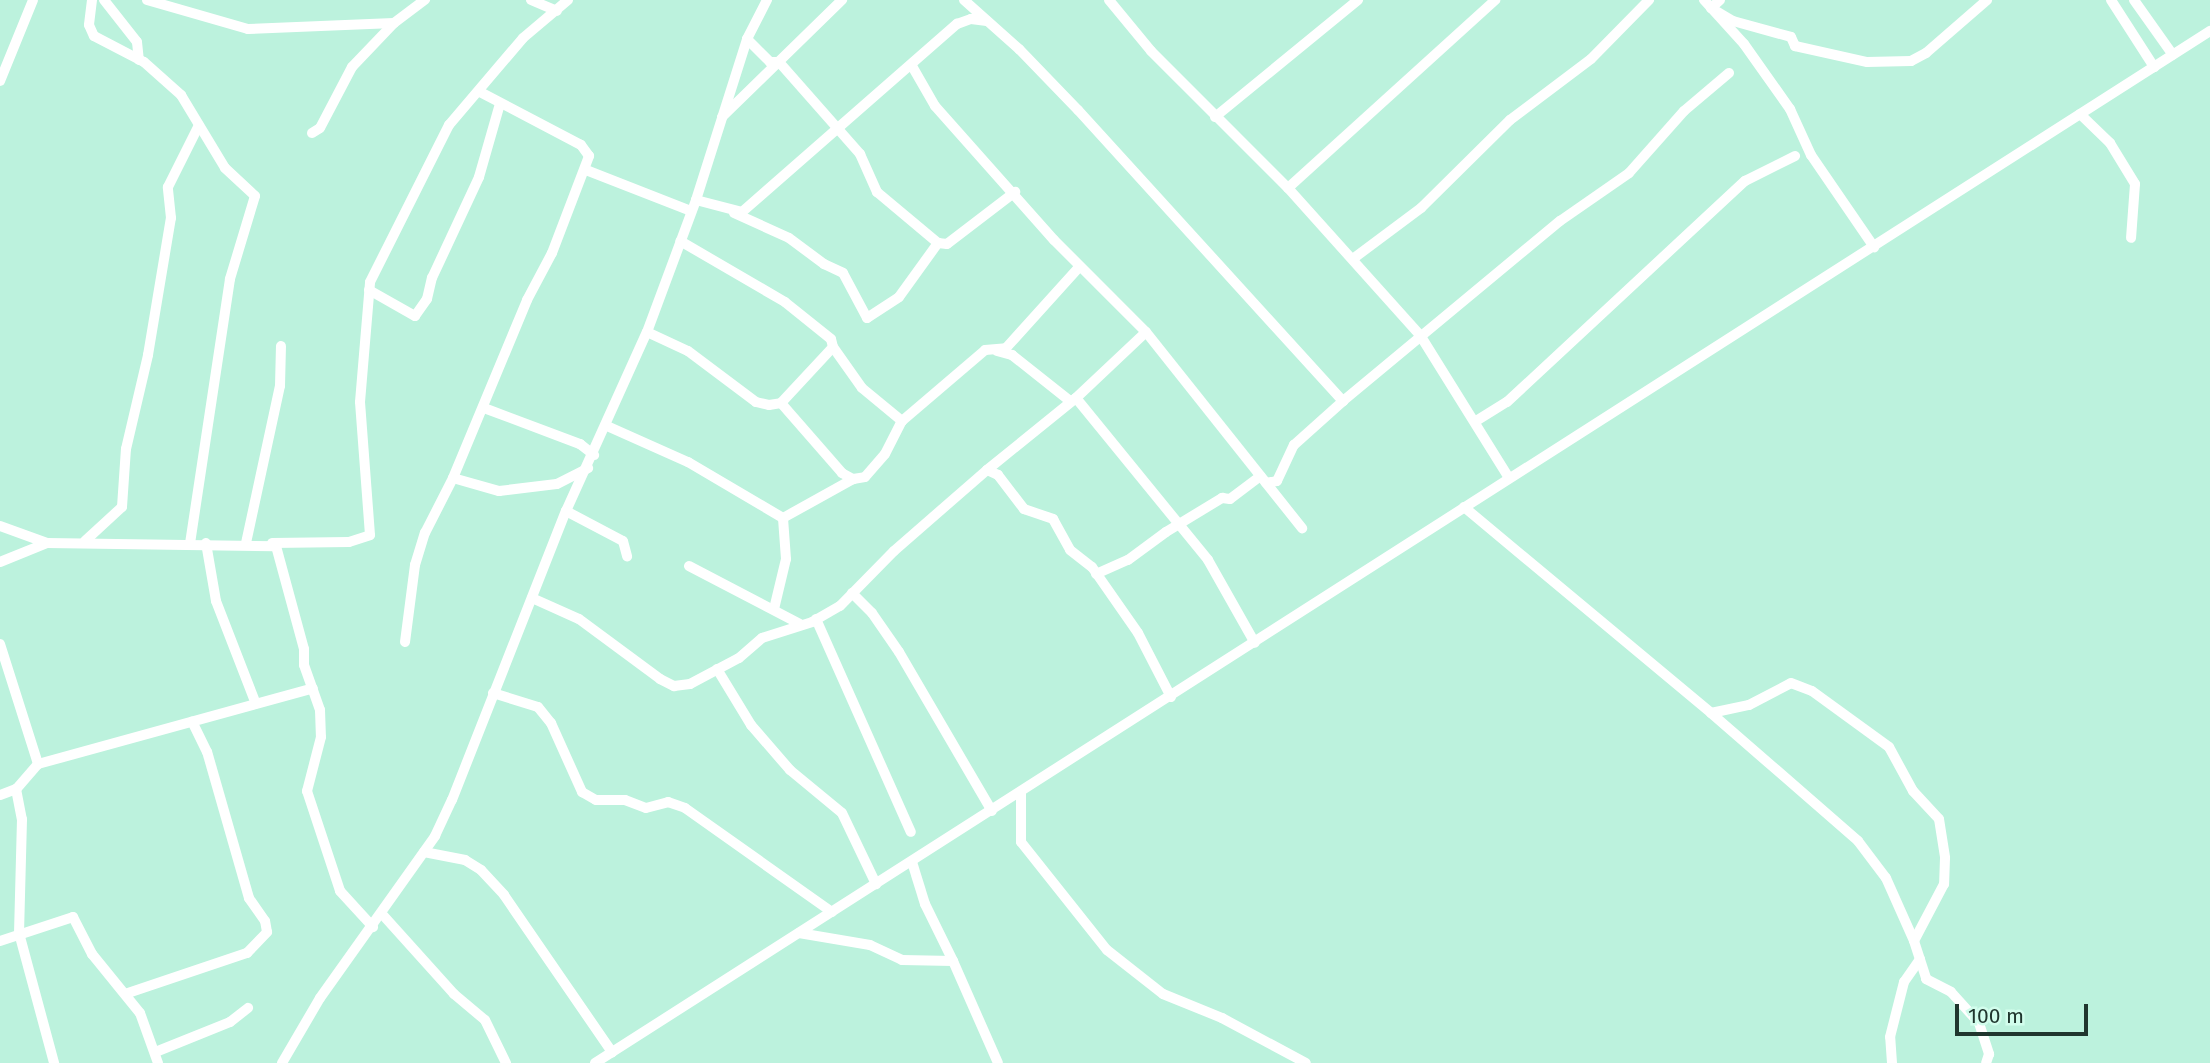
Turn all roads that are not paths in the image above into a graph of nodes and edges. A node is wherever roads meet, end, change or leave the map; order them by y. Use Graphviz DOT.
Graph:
graph roads {
  1 [pos="33,0"];
  2 [pos="92,0"];
  3 [pos="104,0"];
  4 [pos="147,0"];
  5 [pos="425,0"];
  6 [pos="531,0"];
  7 [pos="568,0"];
  8 [pos="766,0"];
  9 [pos="842,0"];
  10 [pos="963,0"];
  11 [pos="1109,0"];
  12 [pos="1358,0"];
  13 [pos="1495,0"];
  14 [pos="1649,0"];
  15 [pos="1720,0"];
  16 [pos="1987,0"];
  17 [pos="2111,0"];
  18 [pos="2134,0"];
  19 [pos="1707,4"];
  20 [pos="557,11"];
  21 [pos="987,21"];
  22 [pos="394,23"];
  23 [pos="957,24"];
  24 [pos="2210,31"];
  25 [pos="747,39"];
  26 [pos="2173,55"];
  27 [pos="139,60"];
  28 [pos="779,62"];
  29 [pos="912,66"];
  30 [pos="2154,67"];
  31 [pos="1729,73"];
  32 [pos="0,81"];
  33 [pos="480,92"];
  34 [pos="500,104"];
  35 [pos="2080,114"];
  36 [pos="1214,117"];
  37 [pos="719,120"];
  38 [pos="199,125"];
  39 [pos="836,129"];
  40 [pos="312,133"];
  41 [pos="1795,156"];
  42 [pos="586,170"];
  43 [pos="1288,188"];
  44 [pos="1015,192"];
  45 [pos="696,200"];
  46 [pos="691,211"];
  47 [pos="734,213"];
  48 [pos="2131,238"];
  49 [pos="680,241"];
  50 [pos="938,243"];
  51 [pos="1874,247"];
  52 [pos="1354,258"];
  53 [pos="1080,266"];
  54 [pos="369,290"];
  55 [pos="647,332"];
  56 [pos="1146,332"];
  57 [pos="1420,335"];
  58 [pos="281,346"];
  59 [pos="833,347"];
  60 [pos="996,350"];
  61 [pos="1073,400"];
  62 [pos="1343,401"];
  63 [pos="781,403"];
  64 [pos="484,408"];
  65 [pos="902,421"];
  66 [pos="1476,421"];
  67 [pos="607,425"];
  68 [pos="594,455"];
  69 [pos="589,468"];
  70 [pos="987,470"];
  71 [pos="453,478"];
  72 [pos="1510,478"];
  73 [pos="853,479"];
  74 [pos="1263,479"];
  75 [pos="1464,508"];
  76 [pos="566,511"];
  77 [pos="783,518"];
  78 [pos="1180,524"];
  79 [pos="0,526"];
  80 [pos="1302,528"];
  81 [pos="85,542"];
  82 [pos="190,542"];
  83 [pos="47,543"];
  84 [pos="206,543"];
  85 [pos="246,543"];
  86 [pos="272,543"];
  87 [pos="627,556"];
  88 [pos="0,562"];
  89 [pos="689,566"];
  90 [pos="1096,574"];
  91 [pos="852,593"];
  92 [pos="532,598"];
  93 [pos="774,609"];
  94 [pos="816,619"];
  95 [pos="800,624"];
  96 [pos="405,642"];
  97 [pos="1255,643"];
  98 [pos="0,644"];
  99 [pos="717,669"];
  100 [pos="313,688"];
  101 [pos="493,693"];
  102 [pos="1171,697"];
  103 [pos="256,704"];
  104 [pos="1711,713"];
  105 [pos="192,721"];
  106 [pos="38,764"];
  107 [pos="16,789"];
  108 [pos="1021,794"];
  109 [pos="0,795"];
  110 [pos="992,811"];
  111 [pos="911,832"];
  112 [pos="424,852"];
  113 [pos="912,862"];
  114 [pos="876,884"];
  115 [pos="832,912"];
  116 [pos="382,914"];
  117 [pos="373,926"];
  118 [pos="19,933"];
  119 [pos="799,933"];
  120 [pos="0,941"];
  121 [pos="1914,941"];
  122 [pos="1920,959"];
  123 [pos="953,961"];
  124 [pos="128,993"];
  125 [pos="248,1009"];
  126 [pos="158,1051"];
  127 [pos="612,1052"];
  128 [pos="54,1063"];
  129 [pos="158,1063"];
  130 [pos="282,1063"];
  131 [pos="506,1063"];
  132 [pos="594,1063"];
  133 [pos="998,1063"];
  134 [pos="1306,1063"];
  135 [pos="1892,1063"];
  136 [pos="1986,1063"];
  1 -- 32 [label="street"];
  2 -- 27 [label="street"];
  3 -- 27 [label="street"];
  4 -- 22 [label="street"];
  5 -- 22 [label="street"];
  6 -- 20 [label="street"];
  7 -- 20 [label="street"];
  8 -- 25 [label="street"];
  9 -- 28 [label="street"];
  10 -- 21 [label="street"];
  10 -- 23 [label="street"];
  11 -- 36 [label="street"];
  12 -- 36 [label="street"];
  13 -- 43 [label="street"];
  14 -- 52 [label="street"];
  15 -- 19 [label="street"];
  16 -- 19 [label="street"];
  17 -- 30 [label="street"];
  18 -- 26 [label="street"];
  19 -- 51 [label="street"];
  20 -- 33 [label="street"];
  21 -- 23 [label="street"];
  21 -- 62 [label="street"];
  22 -- 40 [label="street"];
  23 -- 29 [label="street"];
  24 -- 26 [label="street"];
  25 -- 28 [label="street"];
  25 -- 37 [label="street"];
  26 -- 30 [label="street"];
  27 -- 38 [label="street"];
  28 -- 37 [label="street"];
  28 -- 39 [label="street"];
  29 -- 39 [label="street"];
  29 -- 44 [label="street"];
  30 -- 35 [label="street"];
  31 -- 57 [label="street"];
  33 -- 34 [label="street"];
  33 -- 54 [label="street"];
  34 -- 42 [label="street"];
  34 -- 54 [label="street"];
  35 -- 48 [label="street"];
  35 -- 51 [label="street"];
  36 -- 43 [label="street"];
  37 -- 45 [label="street"];
  38 -- 81 [label="street"];
  38 -- 82 [label="street"];
  39 -- 47 [label="street"];
  39 -- 50 [label="street"];
  41 -- 66 [label="street"];
  42 -- 46 [label="street"];
  42 -- 64 [label="street"];
  43 -- 52 [label="street"];
  44 -- 50 [label="street"];
  44 -- 53 [label="street"];
  45 -- 46 [label="street"];
  45 -- 47 [label="street"];
  46 -- 49 [label="street"];
  47 -- 50 [label="street"];
  49 -- 55 [label="street"];
  49 -- 59 [label="street"];
  51 -- 72 [label="street"];
  52 -- 57 [label="street"];
  53 -- 56 [label="street"];
  53 -- 60 [label="street"];
  54 -- 86 [label="street"];
  55 -- 63 [label="street"];
  55 -- 67 [label="street"];
  56 -- 61 [label="street"];
  56 -- 74 [label="street"];
  57 -- 62 [label="street"];
  57 -- 66 [label="street"];
  58 -- 85 [label="street"];
  59 -- 63 [label="street"];
  59 -- 65 [label="street"];
  60 -- 61 [label="street"];
  60 -- 65 [label="street"];
  61 -- 70 [label="street"];
  61 -- 78 [label="street"];
  62 -- 74 [label="street"];
  63 -- 73 [label="street"];
  64 -- 68 [label="street"];
  64 -- 71 [label="street"];
  65 -- 73 [label="street"];
  66 -- 72 [label="street"];
  67 -- 68 [label="street"];
  67 -- 77 [label="street"];
  68 -- 69 [label="street"];
  69 -- 71 [label="street"];
  69 -- 76 [label="street"];
  70 -- 90 [label="street"];
  70 -- 91 [label="street"];
  71 -- 96 [label="street"];
  72 -- 75 [label="street"];
  73 -- 77 [label="street"];
  74 -- 78 [label="street"];
  74 -- 80 [label="street"];
  75 -- 97 [label="street"];
  75 -- 104 [label="street"];
  76 -- 87 [label="street"];
  76 -- 92 [label="street"];
  77 -- 93 [label="street"];
  78 -- 90 [label="street"];
  78 -- 97 [label="street"];
  79 -- 83 [label="street"];
  81 -- 82 [label="street"];
  81 -- 83 [label="street"];
  82 -- 84 [label="street"];
  83 -- 88 [label="street"];
  84 -- 85 [label="street"];
  84 -- 103 [label="street"];
  85 -- 86 [label="street"];
  86 -- 100 [label="street"];
  89 -- 93 [label="street"];
  90 -- 102 [label="street"];
  91 -- 94 [label="street"];
  91 -- 110 [label="street"];
  92 -- 99 [label="street"];
  92 -- 101 [label="street"];
  93 -- 95 [label="street"];
  94 -- 95 [label="street"];
  94 -- 111 [label="street"];
  95 -- 99 [label="street"];
  97 -- 102 [label="street"];
  98 -- 106 [label="street"];
  99 -- 114 [label="street"];
  100 -- 103 [label="street"];
  100 -- 117 [label="street"];
  101 -- 112 [label="street"];
  101 -- 115 [label="street"];
  102 -- 108 [label="street"];
  103 -- 105 [label="street"];
  104 -- 121 [label="street"];
  104 -- 121 [label="street"];
  105 -- 106 [label="street"];
  105 -- 124 [label="street"];
  106 -- 107 [label="street"];
  107 -- 109 [label="street"];
  107 -- 118 [label="street"];
  108 -- 110 [label="street"];
  108 -- 134 [label="street"];
  110 -- 113 [label="street"];
  112 -- 116 [label="street"];
  112 -- 127 [label="street"];
  113 -- 114 [label="street"];
  113 -- 123 [label="street"];
  114 -- 115 [label="street"];
  115 -- 119 [label="street"];
  116 -- 117 [label="street"];
  116 -- 131 [label="street"];
  117 -- 130 [label="street"];
  118 -- 120 [label="street"];
  118 -- 124 [label="street"];
  118 -- 128 [label="street"];
  119 -- 123 [label="street"];
  119 -- 127 [label="street"];
  121 -- 122 [label="street"];
  122 -- 135 [label="street"];
  122 -- 136 [label="street"];
  123 -- 133 [label="street"];
  124 -- 126 [label="street"];
  125 -- 126 [label="street"];
  126 -- 129 [label="street"];
  127 -- 132 [label="street"];
}
